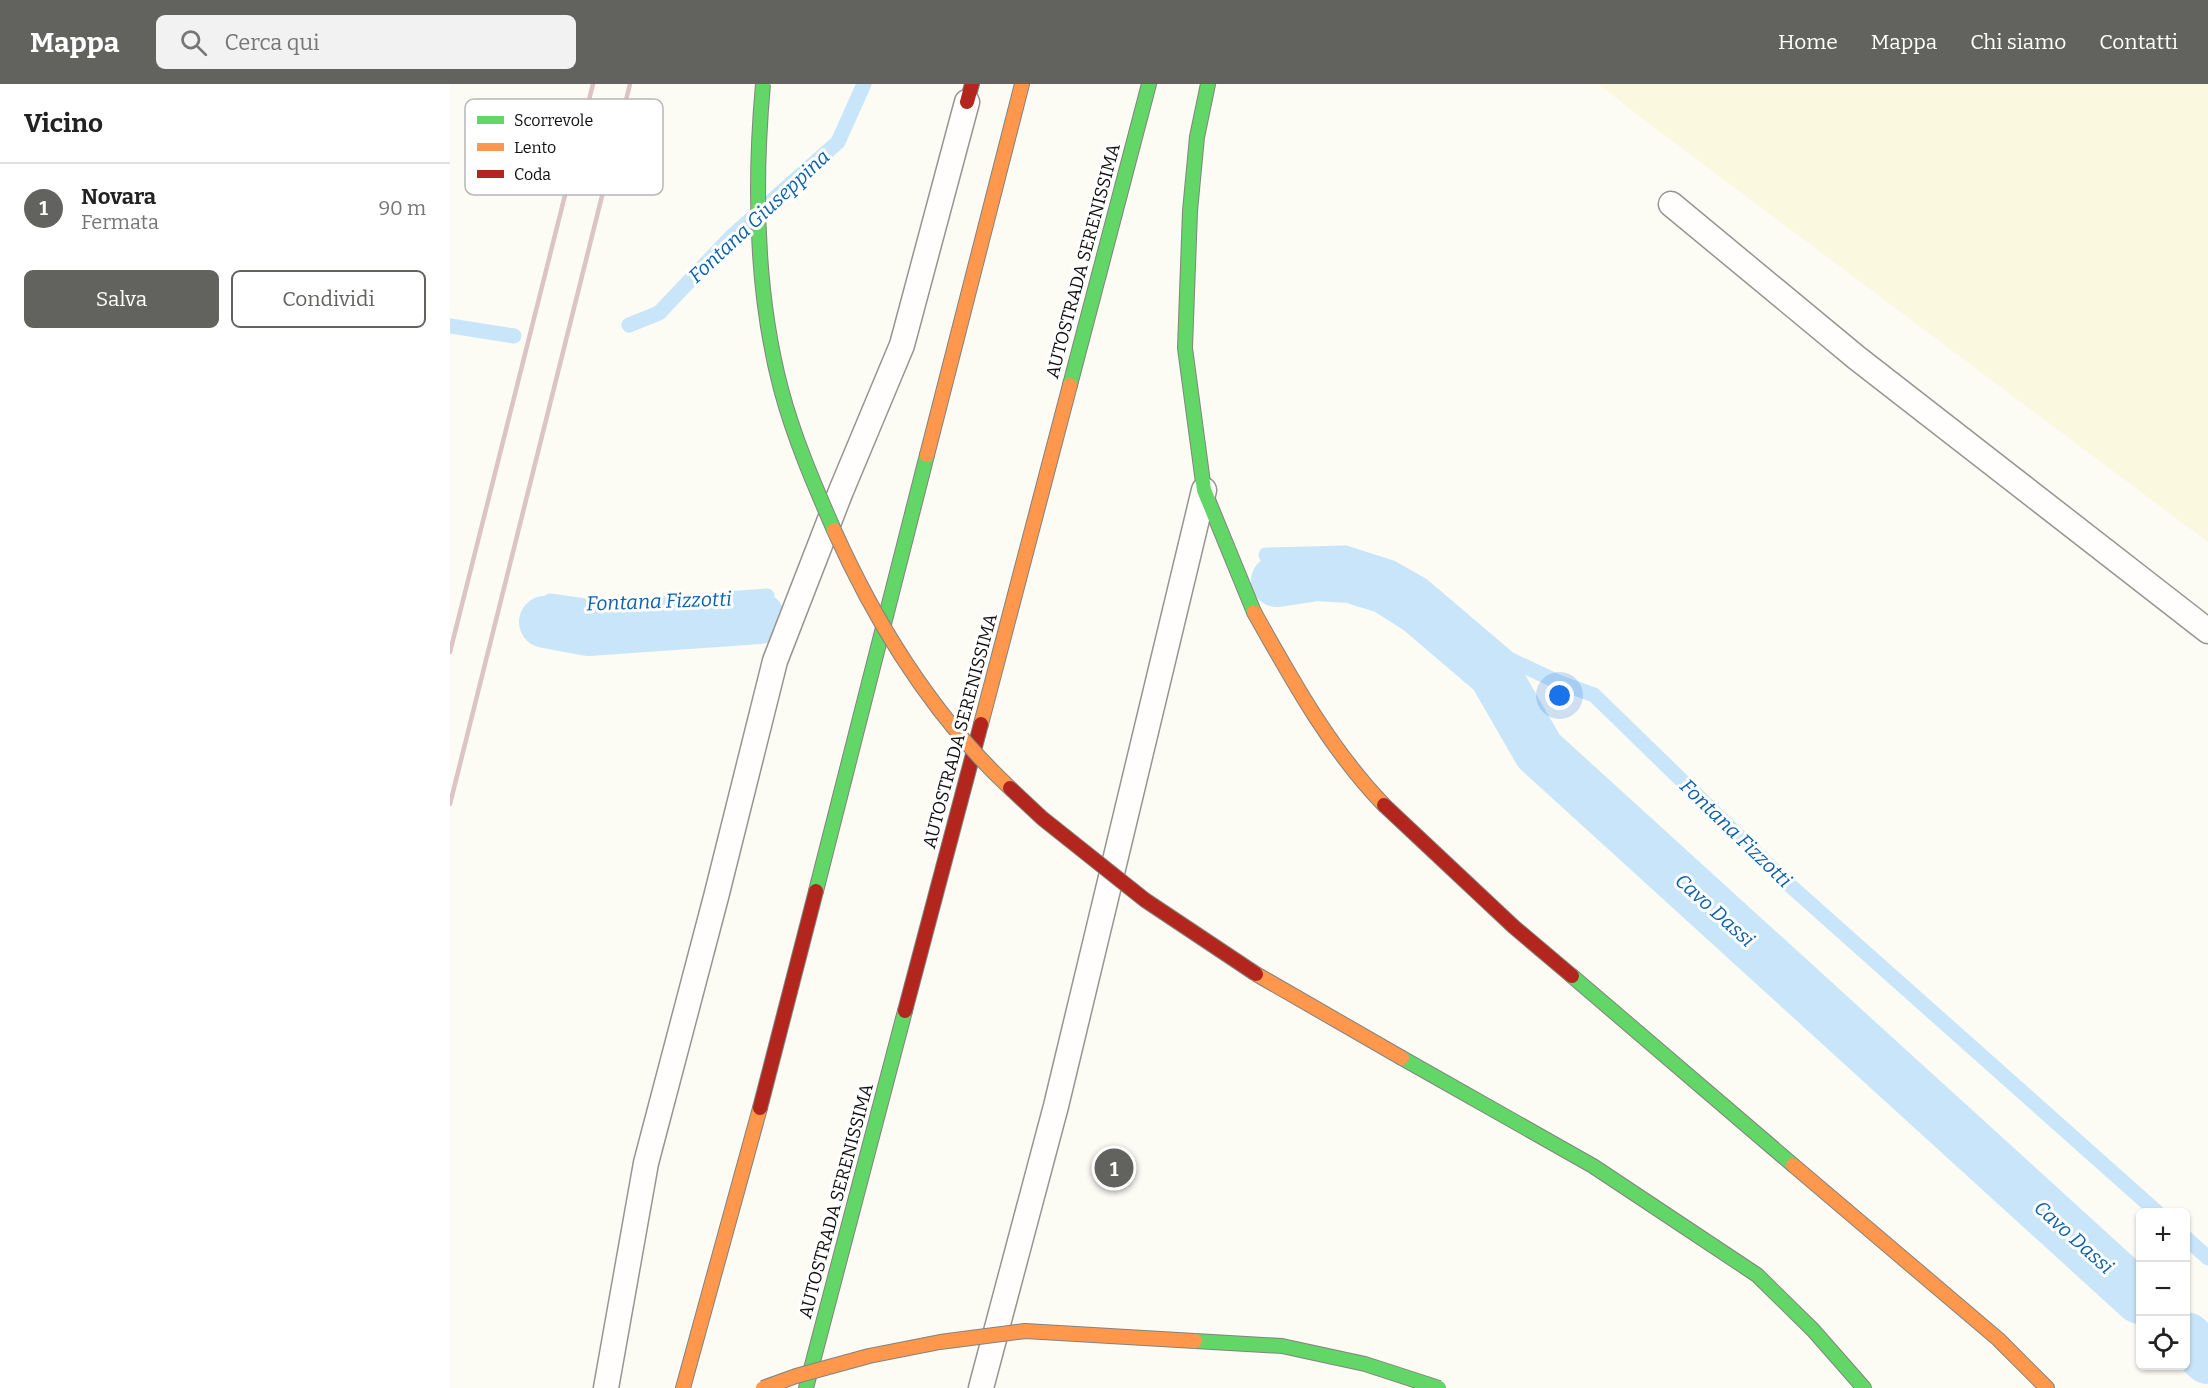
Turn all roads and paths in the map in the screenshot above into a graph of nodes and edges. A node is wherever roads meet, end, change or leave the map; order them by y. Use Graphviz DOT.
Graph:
graph roads {
  1 [pos="763,84"];
  2 [pos="1022,84"];
  3 [pos="1149,84"];
  4 [pos="1208,84"];
  5 [pos="969,93"];
  6 [pos="1671,204"];
  7 [pos="1204,490"];
  8 [pos="2208,631"];
  9 [pos="606,1388"];
  10 [pos="683,1388"];
  11 [pos="764,1388"];
  12 [pos="806,1388"];
  13 [pos="981,1388"];
  14 [pos="1440,1388"];
  15 [pos="1864,1388"];
  16 [pos="2047,1388"];
  1 -- 15 [label="highway, bridge"];
  2 -- 10 [label="highway"];
  3 -- 12 [label="highway, AUTOSTRADA SERENISSIMA"];
  4 -- 7 [label="highway"];
  5 -- 9 [label="lane"];
  6 -- 8 [label="lane"];
  7 -- 13 [label="lane"];
  7 -- 16 [label="highway"];
  11 -- 14 [label="highway, bridge"];
}
